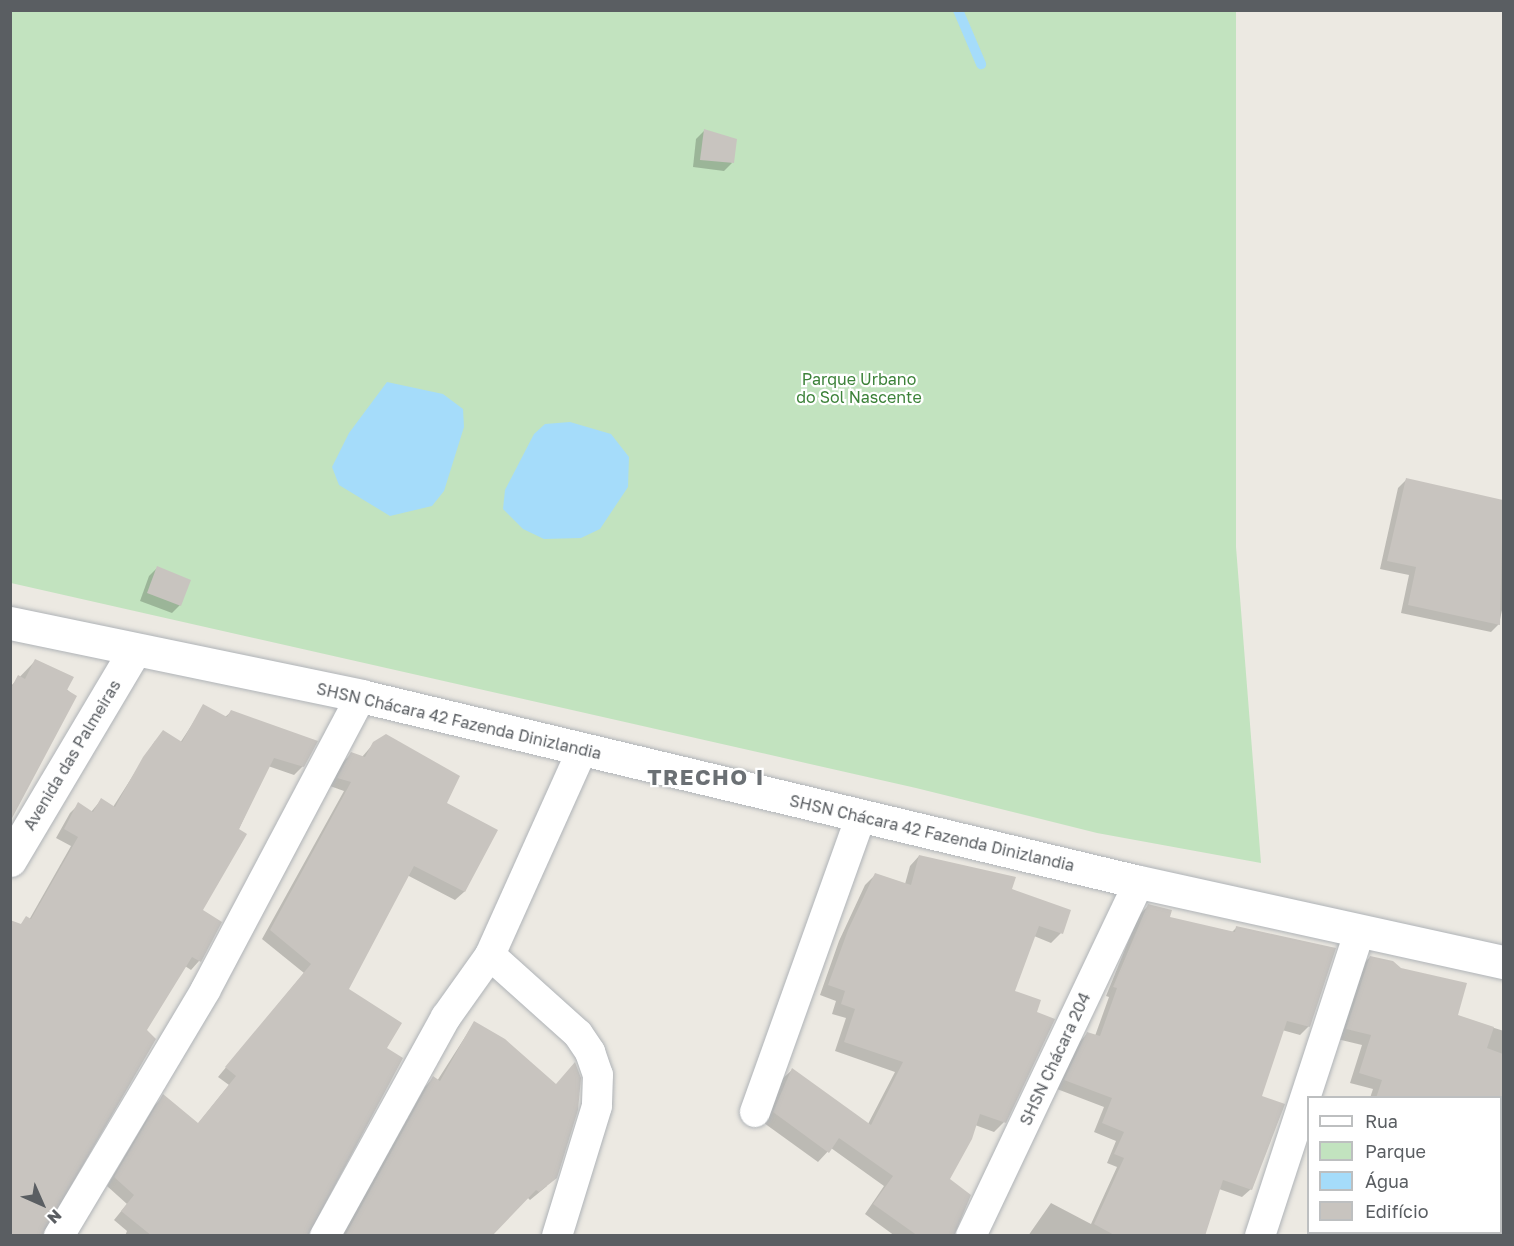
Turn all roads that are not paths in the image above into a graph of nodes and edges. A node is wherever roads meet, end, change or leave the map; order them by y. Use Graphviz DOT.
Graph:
graph roads {
  1 [pos="10,623"];
  2 [pos="134,651"];
  3 [pos="361,696"];
  4 [pos="582,750"];
  5 [pos="861,816"];
  6 [pos="10,860"];
  7 [pos="1139,882"];
  8 [pos="1359,933"];
  9 [pos="490,955"];
  10 [pos="1503,962"];
  11 [pos="755,1112"];
  12 [pos="59,1236"];
  13 [pos="325,1236"];
  14 [pos="557,1236"];
  15 [pos="971,1236"];
  16 [pos="1260,1236"];
  1 -- 2 [label="street, SHSN Chácara 42 Fazenda Dinizlandia"];
  2 -- 3 [label="street, SHSN Chácara 42 Fazenda Dinizlandia"];
  2 -- 6 [label="street, Avenida das Palmeiras"];
  3 -- 4 [label="street, SHSN Chácara 42 Fazenda Dinizlandia"];
  3 -- 12 [label="street"];
  4 -- 5 [label="street, SHSN Chácara 42 Fazenda Dinizlandia"];
  4 -- 9 [label="street"];
  5 -- 7 [label="street, SHSN Chácara 42 Fazenda Dinizlandia"];
  5 -- 11 [label="street"];
  7 -- 8 [label="street, SHSN Chácara 42 Fazenda Dinizlandia"];
  7 -- 15 [label="street, SHSN Chácara 204"];
  8 -- 10 [label="street, SHSN Chácara 42 Fazenda Dinizlandia"];
  8 -- 16 [label="street"];
  9 -- 13 [label="street"];
  9 -- 14 [label="street"];
}
